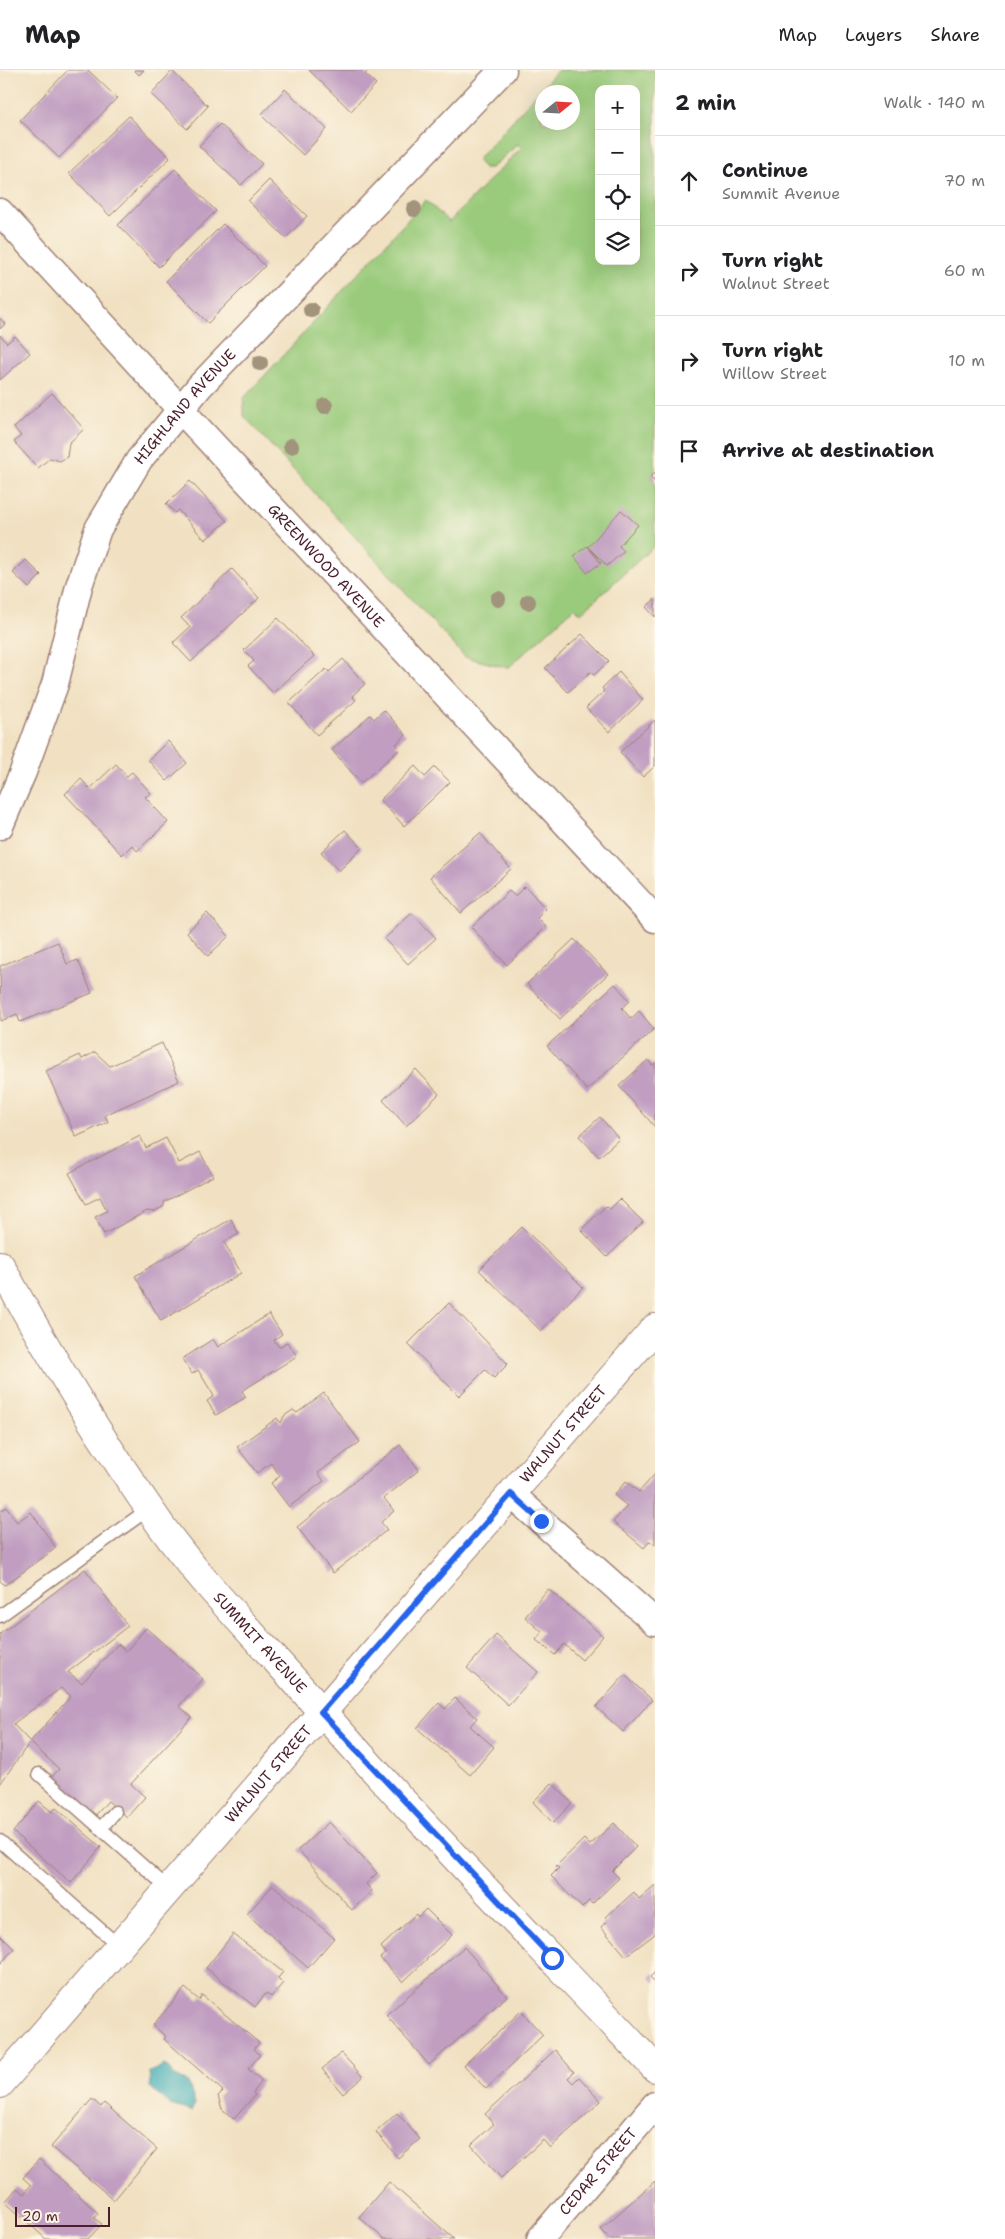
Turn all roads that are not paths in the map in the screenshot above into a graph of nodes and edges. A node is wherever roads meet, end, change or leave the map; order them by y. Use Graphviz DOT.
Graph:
graph roads {
  1 [pos="503,70"];
  2 [pos="0,212"];
  3 [pos="180,409"];
  4 [pos="0,826"];
  5 [pos="655,919"];
  6 [pos="0,1265"];
  7 [pos="655,1328"];
  8 [pos="511,1494"];
  9 [pos="150,1508"];
  10 [pos="0,1616"];
  11 [pos="655,1622"];
  12 [pos="321,1712"];
  13 [pos="39,1774"];
  14 [pos="115,1812"];
  15 [pos="101,1828"];
  16 [pos="0,1841"];
  17 [pos="169,1889"];
  18 [pos="119,1946"];
  19 [pos="655,2068"];
  20 [pos="0,2084"];
  21 [pos="655,2105"];
  22 [pos="540,2239"];
  1 -- 3 [label="street, HIGHLAND AVENUE"];
  2 -- 3 [label="street, GREENWOOD AVENUE"];
  3 -- 4 [label="street, HIGHLAND AVENUE"];
  3 -- 5 [label="street, GREENWOOD AVENUE"];
  6 -- 9 [label="street, SUMMIT AVENUE"];
  7 -- 8 [label="street, WALNUT STREET"];
  8 -- 11 [label="street"];
  8 -- 12 [label="street, WALNUT STREET"];
  9 -- 10 [label="lane"];
  9 -- 12 [label="street, SUMMIT AVENUE"];
  12 -- 17 [label="street, WALNUT STREET"];
  12 -- 19 [label="street, SUMMIT AVENUE"];
  13 -- 15 [label="lane"];
  14 -- 15 [label="lane"];
  15 -- 17 [label="lane"];
  16 -- 18 [label="lane"];
  17 -- 18 [label="street, WALNUT STREET"];
  18 -- 20 [label="street, WALNUT STREET"];
  21 -- 22 [label="street, CEDAR STREET"];
}
